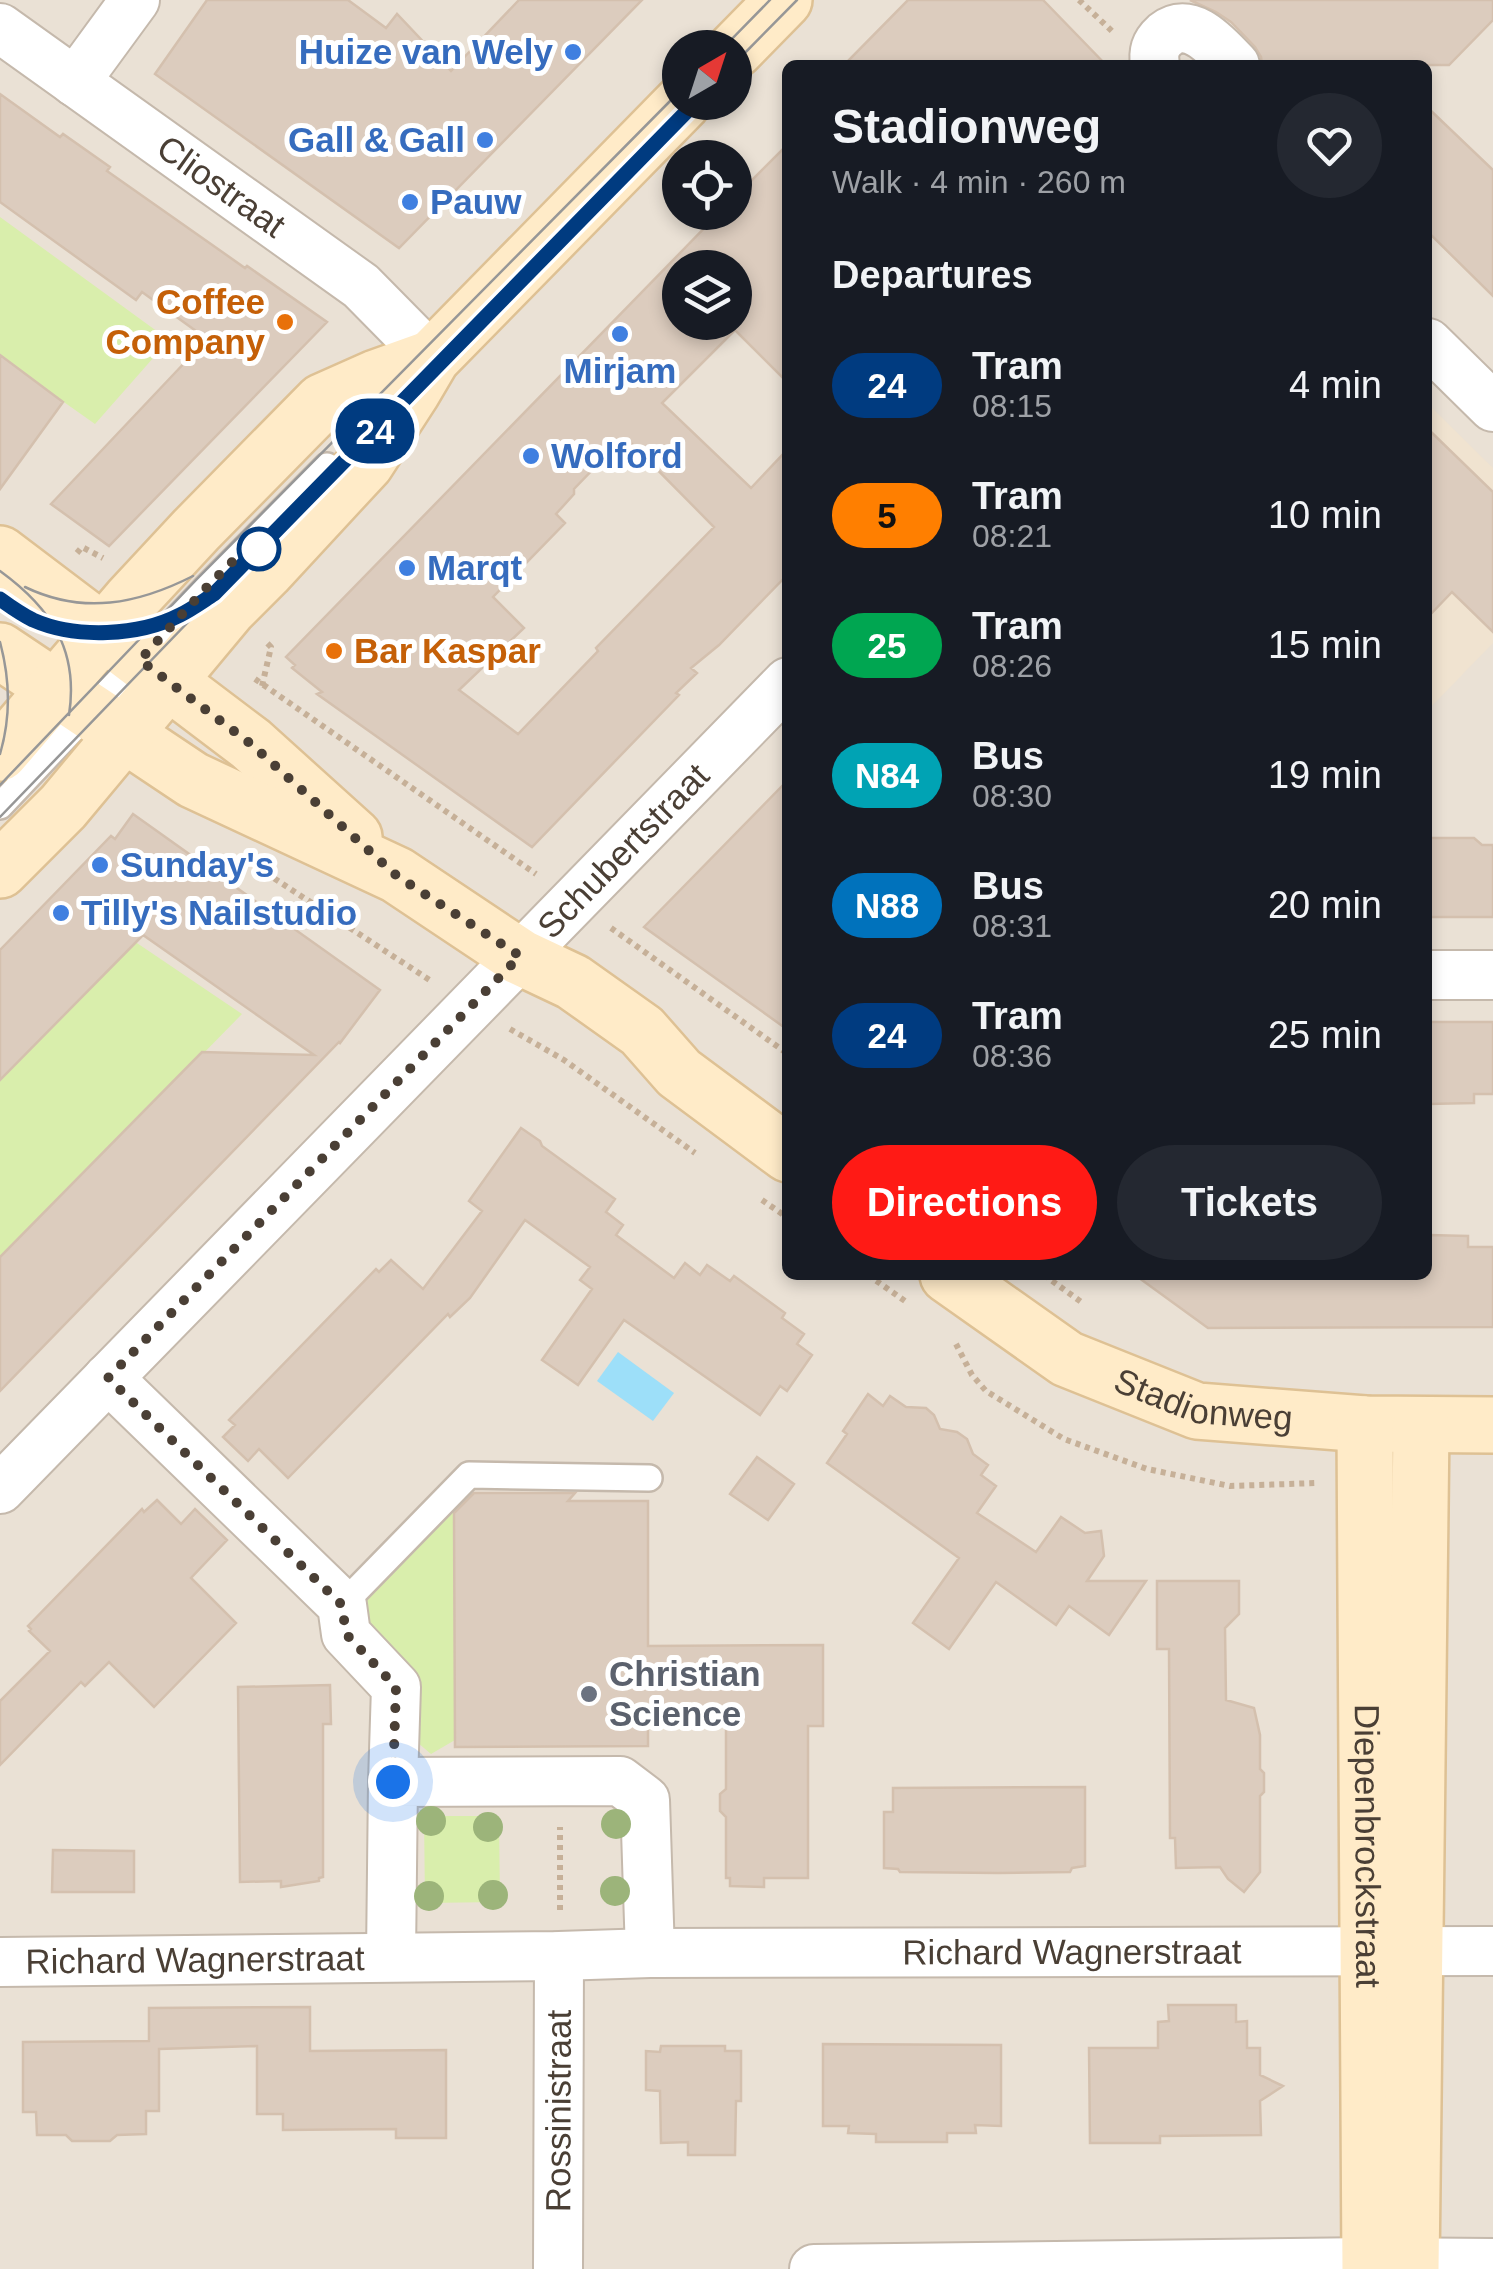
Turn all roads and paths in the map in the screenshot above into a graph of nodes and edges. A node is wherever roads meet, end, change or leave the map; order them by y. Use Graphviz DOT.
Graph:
graph roads {
  1 [pos="135,0"];
  2 [pos="784,0"];
  3 [pos="0,28"];
  4 [pos="752,33"];
  5 [pos="1154,60"];
  6 [pos="1230,60"];
  7 [pos="75,82"];
  8 [pos="665,120"];
  9 [pos="1432,347"];
  10 [pos="432,358"];
  11 [pos="1493,407"];
  12 [pos="0,554"];
  13 [pos="0,652"];
  14 [pos="95,663"];
  15 [pos="248,676"];
  16 [pos="782,688"];
  17 [pos="0,753"];
  18 [pos="0,806"];
  19 [pos="0,870"];
  20 [pos="573,901"];
  21 [pos="520,956"];
  22 [pos="1493,975"];
  23 [pos="1432,976"];
  24 [pos="782,1050"];
  25 [pos="782,1150"];
  26 [pos="955,1280"];
  27 [pos="108,1378"];
  28 [pos="1364,1424"];
  29 [pos="1421,1425"];
  30 [pos="1493,1425"];
  31 [pos="649,1478"];
  32 [pos="0,1490"];
  33 [pos="342,1605"];
  34 [pos="560,1780"];
  35 [pos="393,1782"];
  36 [pos="1391,1951"];
  37 [pos="1493,1951"];
  38 [pos="650,1953"];
  39 [pos="392,1956"];
  40 [pos="560,1956"];
  41 [pos="0,1962"];
  42 [pos="1493,2262"];
  43 [pos="1390,2265"];
  44 [pos="558,2269"];
  45 [pos="814,2269"];
  1 -- 7 [label="street"];
  2 -- 4 [label="main road"];
  3 -- 7 [label="street, Cliostraat"];
  5 -- 6 [label="street"];
  7 -- 10 [label="street, Cliostraat"];
  8 -- 10 [label="main road"];
  9 -- 11 [label="street"];
  10 -- 14 [label="main road"];
  10 -- 14 [label="main road"];
  12 -- 14 [label="main road"];
  13 -- 14 [label="main road"];
  14 -- 17 [label="main road"];
  14 -- 18 [label="lane"];
  14 -- 19 [label="main road"];
  14 -- 21 [label="main road"];
  15 -- 20 [label="path"];
  16 -- 20 [label="street, Schubertstraat"];
  20 -- 21 [label="street, Schubertstraat"];
  20 -- 24 [label="path"];
  21 -- 25 [label="main road"];
  21 -- 27 [label="street, Schubertstraat"];
  22 -- 23 [label="street"];
  26 -- 28 [label="main road, Stadionweg"];
  27 -- 32 [label="street, Schubertstraat"];
  27 -- 33 [label="street"];
  28 -- 29 [label="main road, Stadionweg"];
  28 -- 36 [label="main road, Diepenbrockstraat"];
  29 -- 30 [label="main road, Stadionweg"];
  29 -- 36 [label="main road, Diepenbrockstraat"];
  31 -- 33 [label="lane"];
  33 -- 35 [label="street, Richard Wagnerstraat"];
  34 -- 35 [label="street"];
  34 -- 38 [label="street"];
  34 -- 40 [label="path"];
  35 -- 39 [label="street, Richard Wagnerstraat"];
  36 -- 37 [label="street, Richard Wagnerstraat"];
  36 -- 38 [label="street, Richard Wagnerstraat"];
  36 -- 43 [label="main road, Diepenbrockstraat"];
  38 -- 40 [label="street, Richard Wagnerstraat"];
  39 -- 40 [label="street, Richard Wagnerstraat"];
  39 -- 41 [label="street, Richard Wagnerstraat"];
  40 -- 44 [label="street, Rossinistraat"];
  42 -- 43 [label="street"];
  43 -- 45 [label="street"];
}
